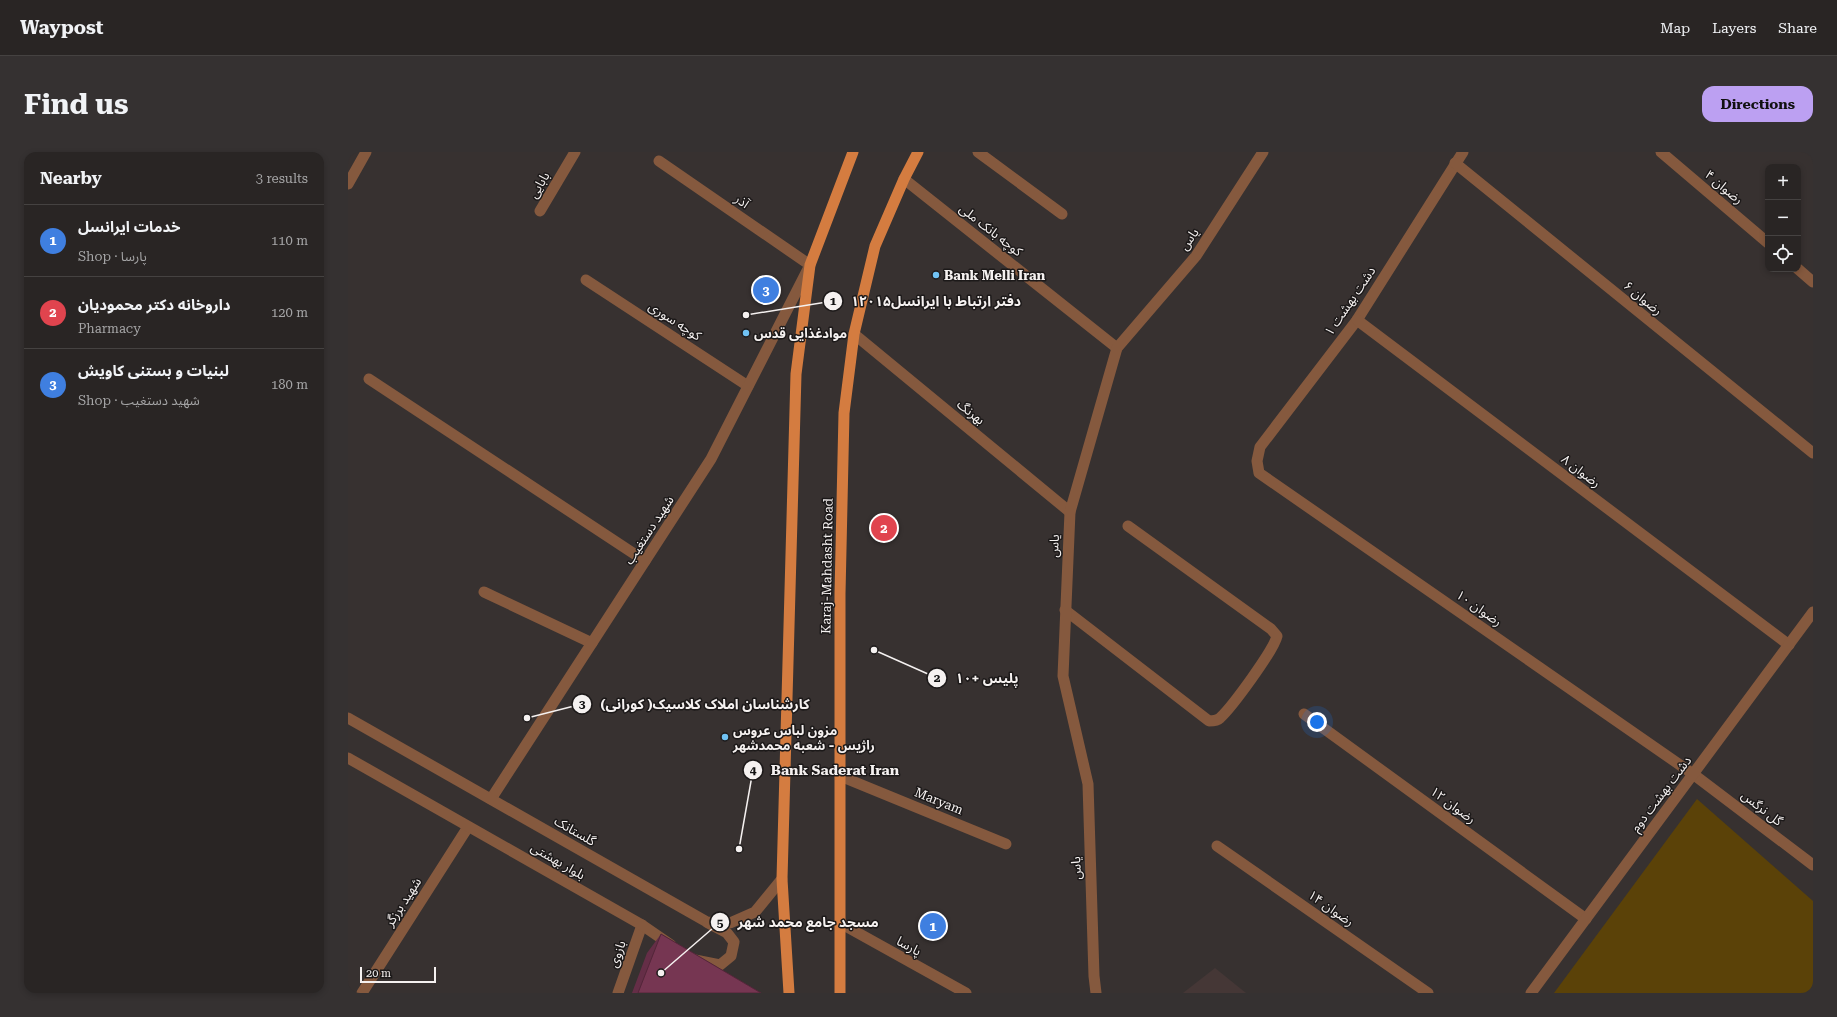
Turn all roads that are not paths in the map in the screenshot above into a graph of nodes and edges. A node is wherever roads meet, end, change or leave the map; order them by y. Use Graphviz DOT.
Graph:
graph roads {
  1 [pos="366,152"];
  2 [pos="575,152"];
  3 [pos="853,152"];
  4 [pos="918,152"];
  5 [pos="978,152"];
  6 [pos="1263,152"];
  7 [pos="1463,152"];
  8 [pos="1661,152"];
  9 [pos="659,161"];
  10 [pos="1456,163"];
  11 [pos="904,179"];
  12 [pos="348,184"];
  13 [pos="540,211"];
  14 [pos="1062,214"];
  15 [pos="1765,240"];
  16 [pos="810,265"];
  17 [pos="1801,272"];
  18 [pos="586,280"];
  19 [pos="1813,282"];
  20 [pos="1357,320"];
  21 [pos="854,334"];
  22 [pos="1117,348"];
  23 [pos="369,379"];
  24 [pos="748,386"];
  25 [pos="1813,454"];
  26 [pos="1257,461"];
  27 [pos="1070,512"];
  28 [pos="1128,526"];
  29 [pos="645,561"];
  30 [pos="484,592"];
  31 [pos="1065,610"];
  32 [pos="1813,612"];
  33 [pos="592,643"];
  34 [pos="1789,645"];
  35 [pos="1304,714"];
  36 [pos="348,718"];
  37 [pos="348,758"];
  38 [pos="1693,774"];
  39 [pos="840,776"];
  40 [pos="492,799"];
  41 [pos="468,827"];
  42 [pos="1006,844"];
  43 [pos="1217,846"];
  44 [pos="1813,865"];
  45 [pos="782,879"];
  46 [pos="1586,919"];
  47 [pos="706,922"];
  48 [pos="840,923"];
  49 [pos="642,925"];
  50 [pos="688,955"];
  51 [pos="720,974"];
  52 [pos="362,993"];
  53 [pos="618,993"];
  54 [pos="789,993"];
  55 [pos="840,993"];
  56 [pos="966,993"];
  57 [pos="1096,993"];
  58 [pos="1428,993"];
  59 [pos="1531,993"];
  1 -- 12 [label="street"];
  2 -- 13 [label="street, بابایی"];
  3 -- 16 [label="main road"];
  4 -- 11 [label="main road, Karaj-Mahdasht Road"];
  5 -- 14 [label="street"];
  6 -- 22 [label="street, یاس"];
  7 -- 10 [label="street, دشت بهشت ۱"];
  8 -- 15 [label="street, رضوان ۴"];
  9 -- 16 [label="street, آذر"];
  10 -- 20 [label="street, دشت بهشت ۱"];
  10 -- 25 [label="street, رضوان ۶"];
  11 -- 21 [label="main road, Karaj-Mahdasht Road"];
  11 -- 22 [label="street, کوچه بانک ملی"];
  16 -- 24 [label="street, شهید دستغیب"];
  16 -- 45 [label="main road"];
  17 -- 19 [label="street"];
  18 -- 24 [label="street, کوچه سوری"];
  20 -- 26 [label="street, دشت بهشت ۱"];
  20 -- 34 [label="street, رضوان ۸"];
  21 -- 27 [label="street, بهرنگ"];
  21 -- 39 [label="main road, Karaj-Mahdasht Road"];
  22 -- 27 [label="street, یاس"];
  23 -- 29 [label="street"];
  24 -- 29 [label="street, شهید دستغیب"];
  26 -- 38 [label="street, رضوان ۱۰"];
  27 -- 31 [label="street, یاس"];
  28 -- 31 [label="street"];
  29 -- 33 [label="street, شهید دستغیب"];
  30 -- 33 [label="street"];
  31 -- 57 [label="street, یاس"];
  32 -- 34 [label="street, دشت بهشت دوم"];
  33 -- 40 [label="street, شهید دستغیب"];
  34 -- 38 [label="street, دشت بهشت دوم"];
  35 -- 46 [label="street, رضوان ۱۲"];
  36 -- 40 [label="street, گلستانک"];
  37 -- 41 [label="street, بلوار بهشتی"];
  38 -- 44 [label="street, گل نرگس"];
  38 -- 46 [label="street, دشت بهشت دوم"];
  39 -- 42 [label="street, Maryam"];
  39 -- 48 [label="main road, Karaj-Mahdasht Road"];
  40 -- 47 [label="street, گلستانک"];
  41 -- 49 [label="street, بلوار بهشتی"];
  41 -- 52 [label="street, شهید برزگر"];
  43 -- 58 [label="street, رضوان ۱۴"];
  45 -- 47 [label="street, گلستانک"];
  45 -- 54 [label="main road"];
  46 -- 59 [label="street, دشت بهشت دوم"];
  47 -- 50 [label="street"];
  48 -- 55 [label="main road, Karaj-Mahdasht Road"];
  48 -- 56 [label="street, پارسا"];
  49 -- 50 [label="street, بلوار بهشتی"];
  49 -- 53 [label="street, بازوی"];
  50 -- 51 [label="street, بلوار بهشتی"];
}
